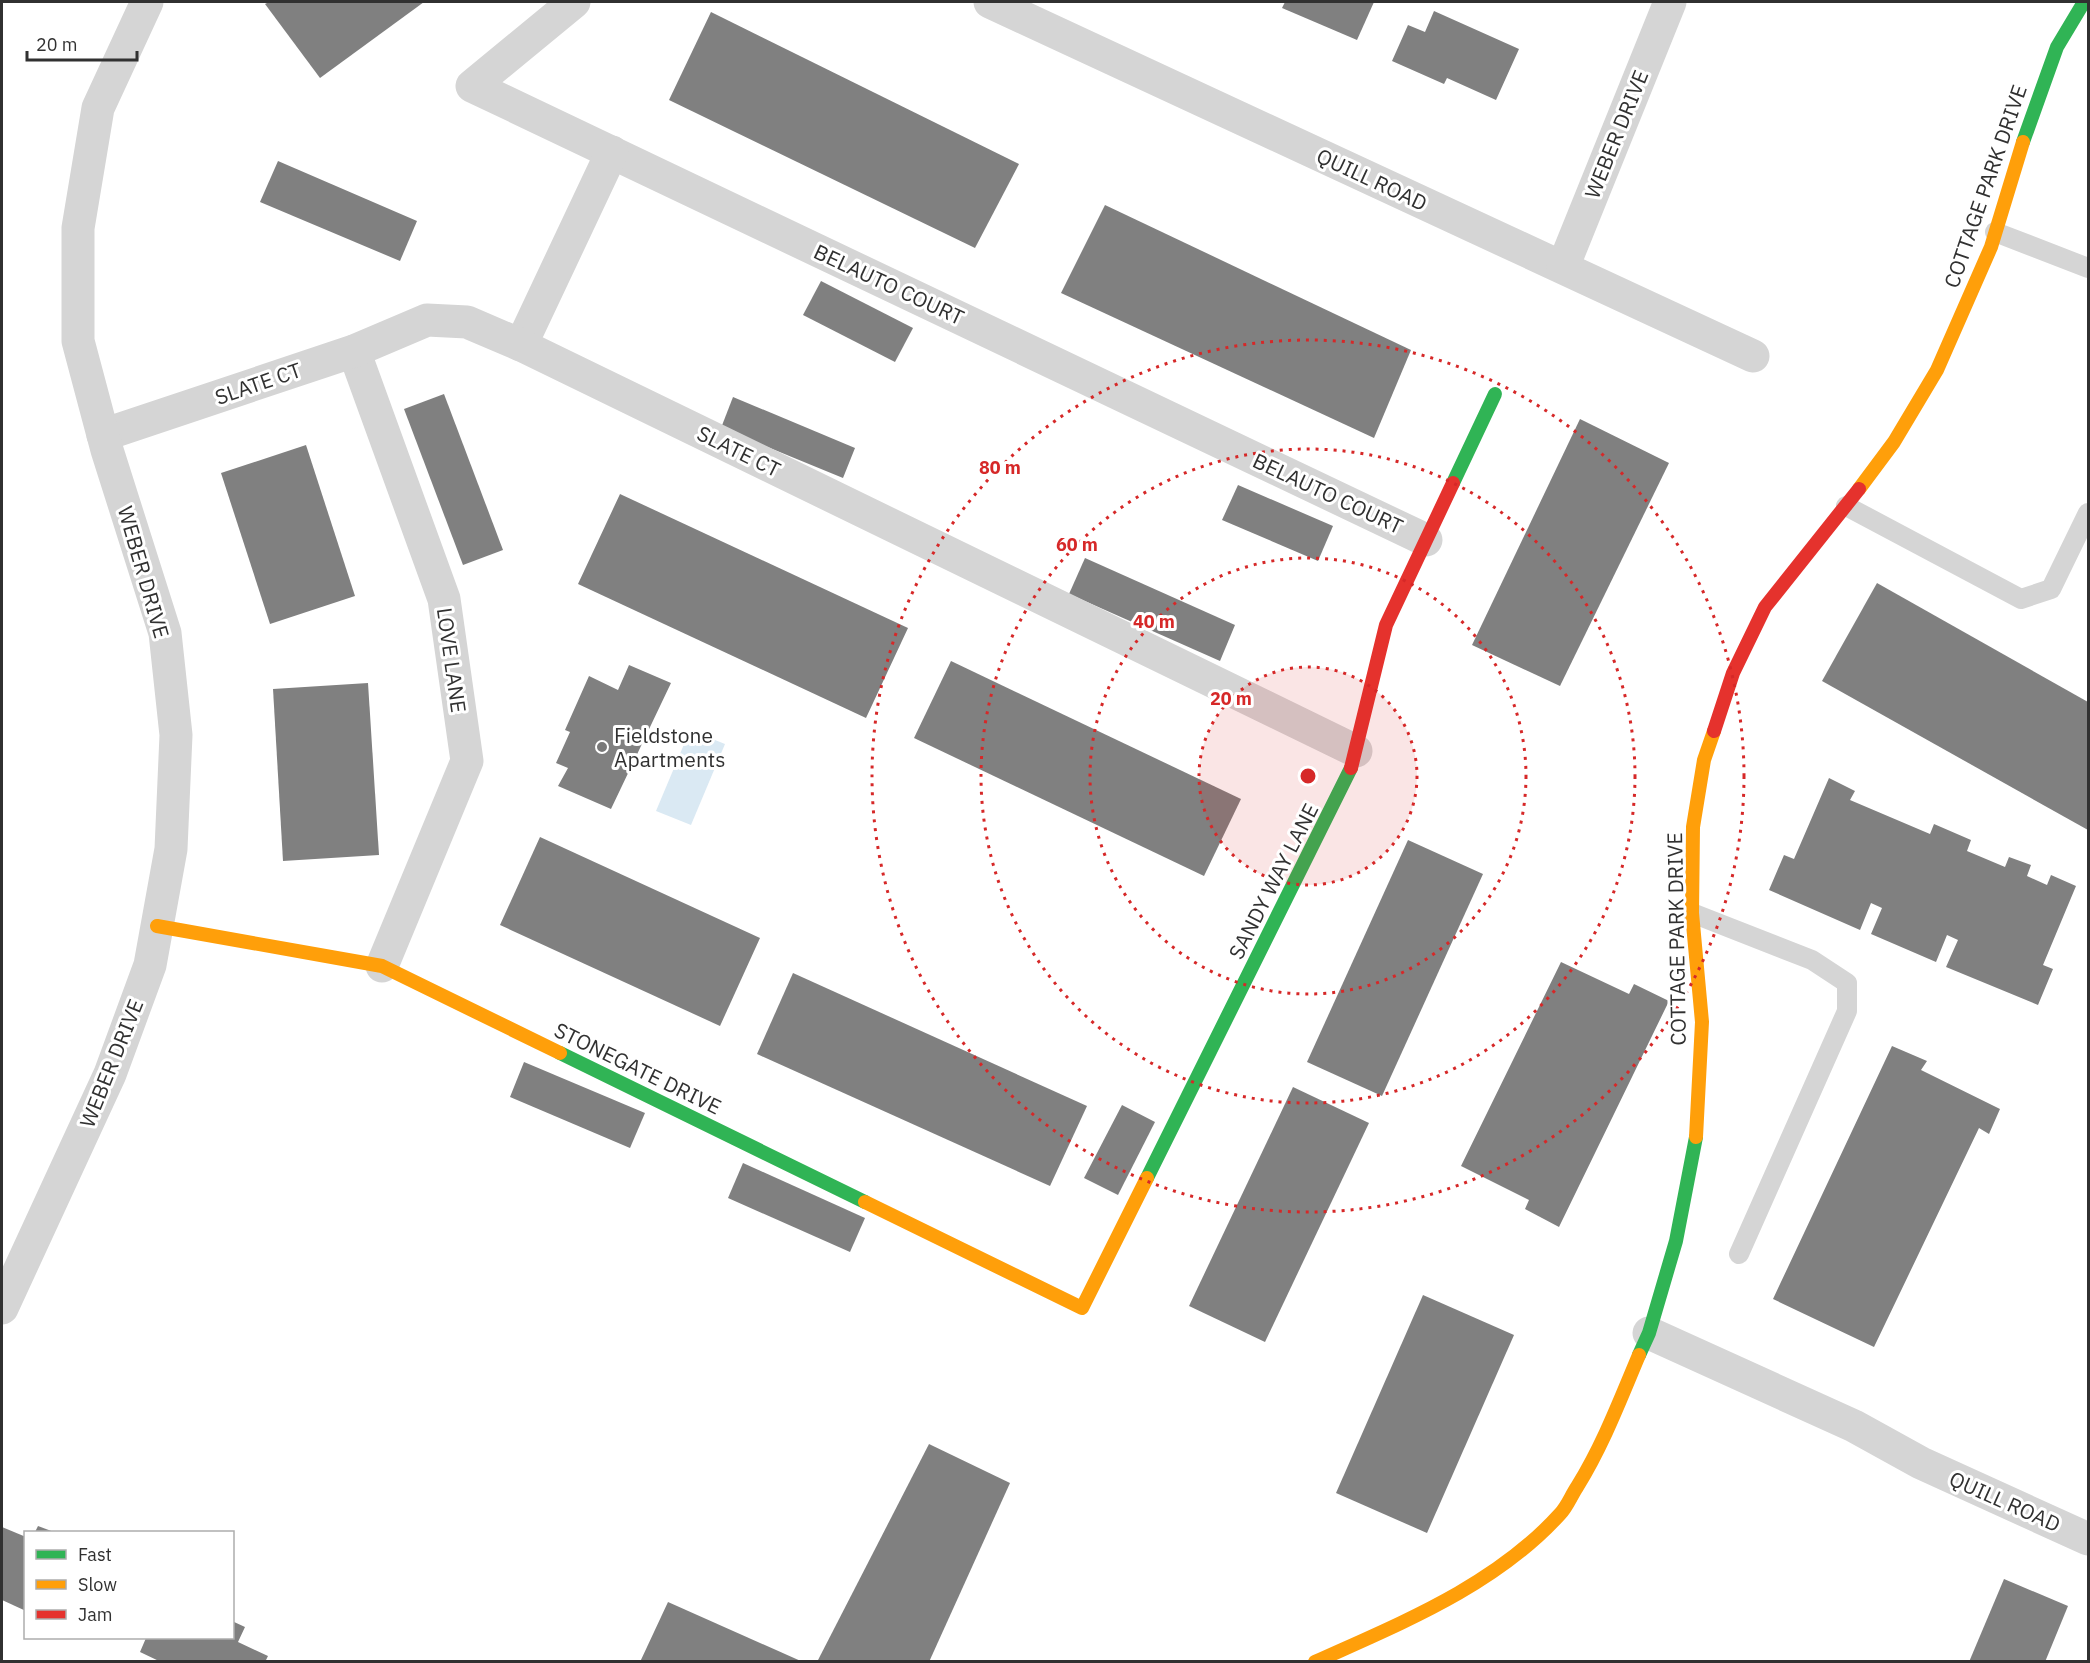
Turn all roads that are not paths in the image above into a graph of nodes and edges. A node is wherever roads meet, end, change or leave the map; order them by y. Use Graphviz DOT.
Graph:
graph roads {
  1 [pos="147,2"];
  2 [pos="574,2"];
  3 [pos="990,2"];
  4 [pos="1670,2"];
  5 [pos="2084,2"];
  6 [pos="612,152"];
  7 [pos="1995,232"];
  8 [pos="1563,267"];
  9 [pos="2088,268"];
  10 [pos="521,345"];
  11 [pos="354,351"];
  12 [pos="1753,356"];
  13 [pos="1495,394"];
  14 [pos="103,435"];
  15 [pos="1846,506"];
  16 [pos="2088,513"];
  17 [pos="1426,540"];
  18 [pos="1356,751"];
  19 [pos="1692,913"];
  20 [pos="157,926"];
  21 [pos="382,966"];
  22 [pos="1739,1254"];
  23 [pos="4,1297"];
  24 [pos="1082,1308"];
  25 [pos="1649,1333"];
  26 [pos="2088,1539"];
  27 [pos="1315,1662"];
  1 -- 14 [label="street, WEBER DRIVE"];
  2 -- 6 [label="street, BELAUTO COURT"];
  3 -- 8 [label="street, QUILL ROAD"];
  4 -- 8 [label="street, WEBER DRIVE"];
  5 -- 7 [label="street, COTTAGE PARK DRIVE"];
  6 -- 10 [label="street"];
  6 -- 17 [label="street, BELAUTO COURT"];
  7 -- 9 [label="lane"];
  7 -- 15 [label="street, COTTAGE PARK DRIVE"];
  8 -- 12 [label="street, QUILL ROAD"];
  10 -- 11 [label="street, SLATE CT"];
  10 -- 18 [label="street, SLATE CT"];
  11 -- 14 [label="street, SLATE CT"];
  11 -- 21 [label="street, LOVE LANE"];
  13 -- 17 [label="street, SANDY WAY LANE"];
  14 -- 20 [label="street, WEBER DRIVE"];
  15 -- 16 [label="lane"];
  15 -- 19 [label="street, COTTAGE PARK DRIVE"];
  17 -- 18 [label="street, SANDY WAY LANE"];
  18 -- 24 [label="street, SANDY WAY LANE"];
  19 -- 22 [label="lane"];
  19 -- 25 [label="street, COTTAGE PARK DRIVE"];
  20 -- 21 [label="street, STONEGATE DRIVE"];
  20 -- 23 [label="street, WEBER DRIVE"];
  21 -- 24 [label="street, STONEGATE DRIVE"];
  25 -- 26 [label="street, QUILL ROAD"];
  25 -- 27 [label="street, COTTAGE PARK DRIVE"];
}
